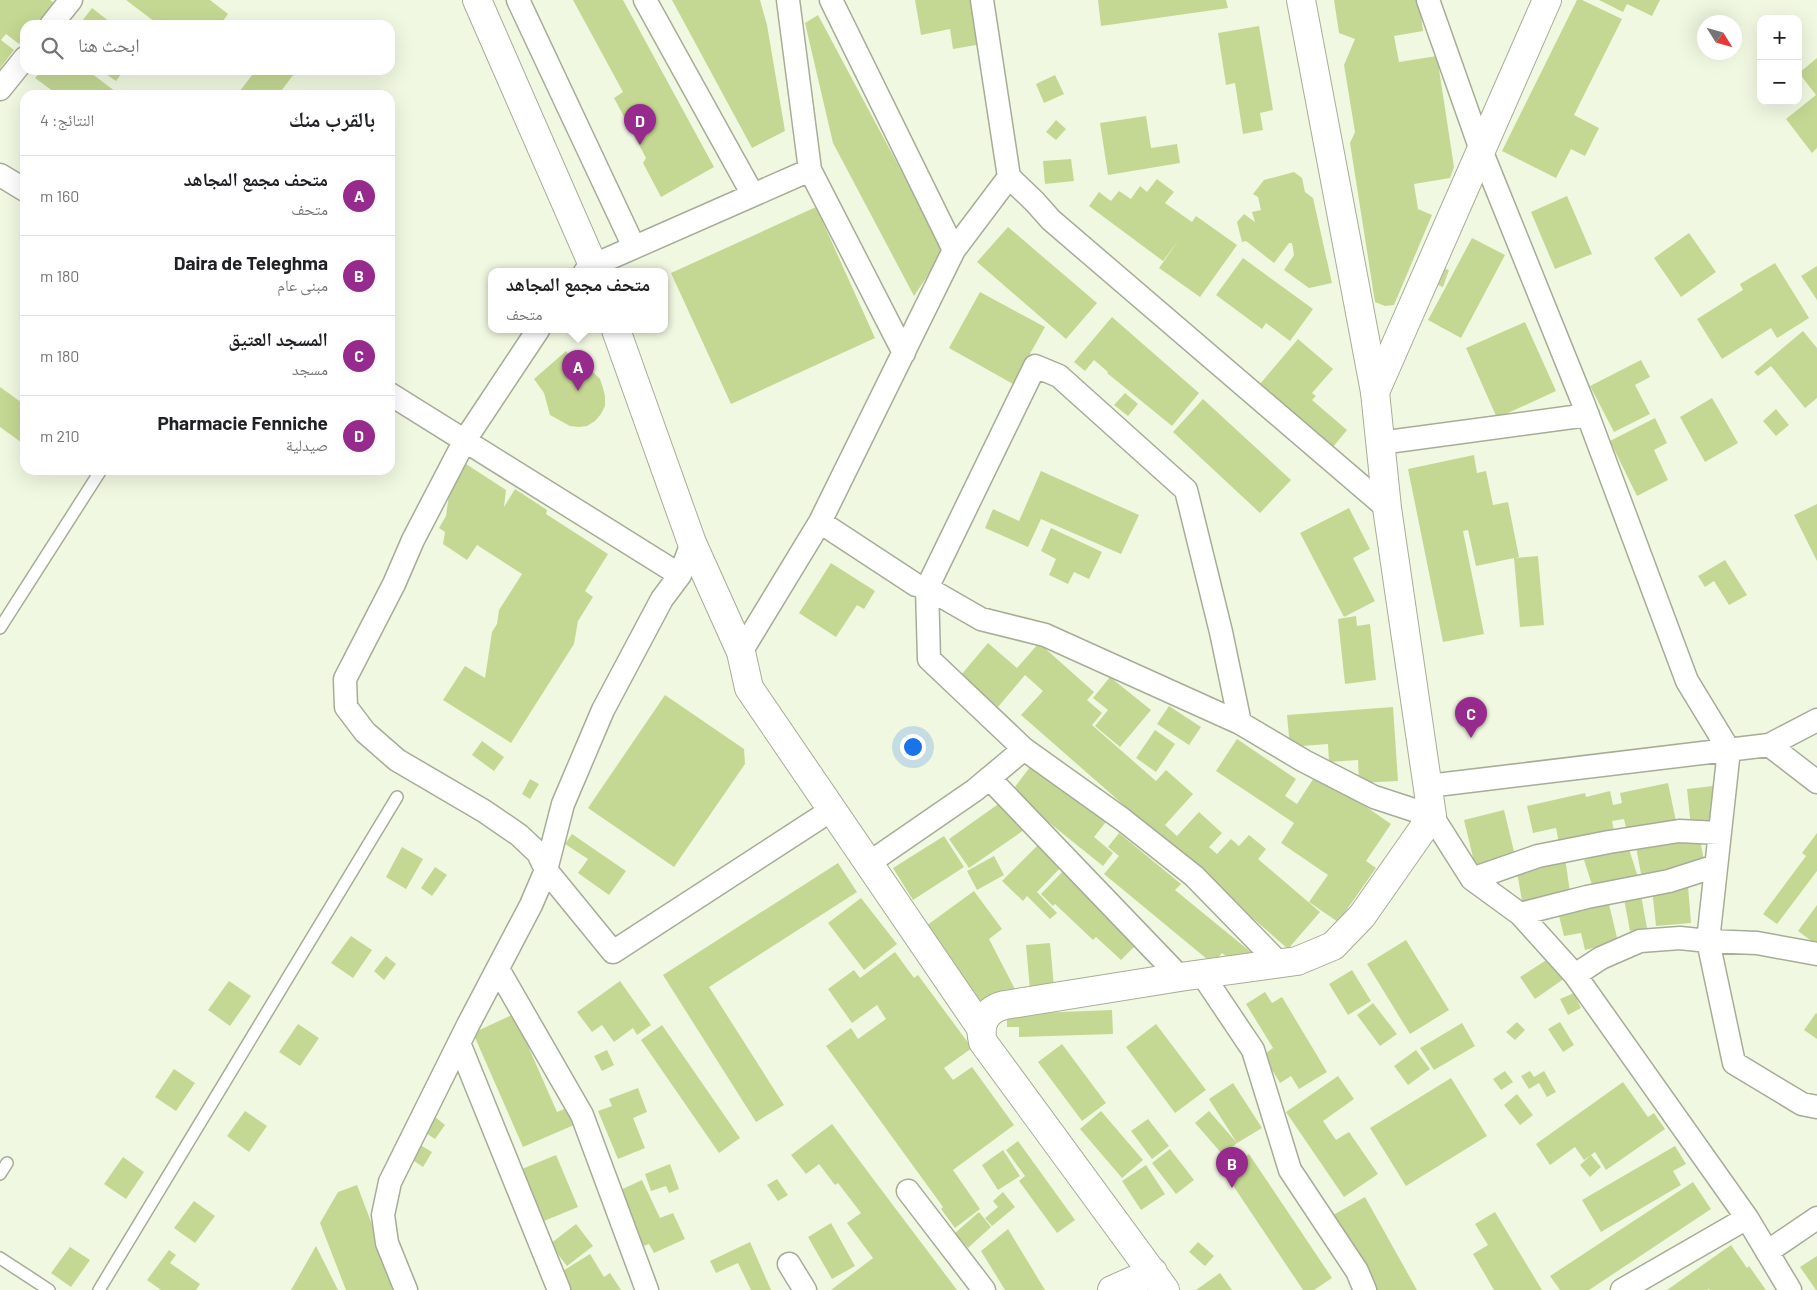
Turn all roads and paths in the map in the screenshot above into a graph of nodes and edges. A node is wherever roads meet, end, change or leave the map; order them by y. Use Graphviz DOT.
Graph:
graph roads {
  1 [pos="71,0"];
  2 [pos="477,0"];
  3 [pos="518,0"];
  4 [pos="645,0"];
  5 [pos="788,0"];
  6 [pos="830,0"];
  7 [pos="982,0"];
  8 [pos="1301,0"];
  9 [pos="1428,0"];
  10 [pos="1547,0"];
  11 [pos="55,20"];
  12 [pos="20,64"];
  13 [pos="0,90"];
  14 [pos="1481,150"];
  15 [pos="810,170"];
  16 [pos="0,175"];
  17 [pos="1008,177"];
  18 [pos="20,187"];
  19 [pos="753,195"];
  20 [pos="634,248"];
  21 [pos="954,250"];
  22 [pos="591,268"];
  23 [pos="596,268"];
  24 [pos="536,333"];
  25 [pos="617,333"];
  26 [pos="904,352"];
  27 [pos="1375,392"];
  28 [pos="395,397"];
  29 [pos="1588,415"];
  30 [pos="464,440"];
  31 [pos="1380,443"];
  32 [pos="99,475"];
  33 [pos="1386,508"];
  34 [pos="820,522"];
  35 [pos="692,543"];
  36 [pos="680,575"];
  37 [pos="927,588"];
  38 [pos="0,628"];
  39 [pos="741,652"];
  40 [pos="1817,720"];
  41 [pos="1240,723"];
  42 [pos="1768,745"];
  43 [pos="1024,749"];
  44 [pos="1729,750"];
  45 [pos="989,778"];
  46 [pos="1817,782"];
  47 [pos="1428,786"];
  48 [pos="397,797"];
  49 [pos="833,809"];
  50 [pos="1432,816"];
  51 [pos="1719,833"];
  52 [pos="869,863"];
  53 [pos="1716,866"];
  54 [pos="546,870"];
  55 [pos="1472,879"];
  56 [pos="1520,914"];
  57 [pos="1708,941"];
  58 [pos="1817,954"];
  59 [pos="1279,964"];
  60 [pos="498,969"];
  61 [pos="1191,975"];
  62 [pos="1575,975"];
  63 [pos="981,1028"];
  64 [pos="459,1043"];
  65 [pos="1809,1106"];
  66 [pos="1817,1124"];
  67 [pos="6,1163"];
  68 [pos="0,1174"];
  69 [pos="908,1191"];
  70 [pos="1747,1218"];
  71 [pos="1817,1218"];
  72 [pos="1767,1252"];
  73 [pos="0,1258"];
  74 [pos="789,1264"];
  75 [pos="1159,1281"];
  76 [pos="49,1290"];
  77 [pos="99,1290"];
  78 [pos="406,1290"];
  79 [pos="559,1290"];
  80 [pos="646,1290"];
  81 [pos="805,1290"];
  82 [pos="984,1290"];
  83 [pos="1112,1290"];
  84 [pos="1366,1290"];
  85 [pos="1622,1290"];
  86 [pos="1790,1290"];
  1 -- 11 [label="street"];
  2 -- 22 [label="main road"];
  3 -- 20 [label="street"];
  4 -- 19 [label="street"];
  5 -- 15 [label="street"];
  6 -- 21 [label="street"];
  7 -- 17 [label="street"];
  8 -- 27 [label="main road"];
  9 -- 14 [label="street"];
  10 -- 14 [label="main road"];
  12 -- 13 [label="street"];
  14 -- 27 [label="main road"];
  14 -- 29 [label="street"];
  15 -- 19 [label="street"];
  15 -- 26 [label="street"];
  16 -- 18 [label="street"];
  17 -- 21 [label="street"];
  17 -- 33 [label="street"];
  19 -- 20 [label="street"];
  20 -- 23 [label="street"];
  21 -- 26 [label="street"];
  24 -- 30 [label="street"];
  25 -- 35 [label="main road"];
  26 -- 34 [label="street"];
  27 -- 31 [label="main road"];
  28 -- 30 [label="street"];
  29 -- 31 [label="street"];
  29 -- 44 [label="street"];
  30 -- 36 [label="street"];
  30 -- 54 [label="street"];
  31 -- 33 [label="main road"];
  32 -- 38 [label="lane"];
  33 -- 47 [label="main road"];
  34 -- 37 [label="street"];
  34 -- 39 [label="street"];
  35 -- 36 [label="street"];
  35 -- 39 [label="main road"];
  36 -- 54 [label="street"];
  37 -- 41 [label="street"];
  37 -- 41 [label="street"];
  37 -- 43 [label="street"];
  39 -- 49 [label="main road"];
  40 -- 42 [label="street"];
  41 -- 50 [label="street"];
  42 -- 44 [label="street"];
  42 -- 46 [label="street"];
  43 -- 45 [label="street"];
  43 -- 59 [label="street"];
  44 -- 47 [label="street"];
  44 -- 51 [label="street"];
  45 -- 52 [label="street"];
  45 -- 61 [label="street"];
  47 -- 50 [label="main road"];
  48 -- 77 [label="lane"];
  49 -- 52 [label="main road"];
  49 -- 54 [label="street"];
  50 -- 55 [label="street"];
  50 -- 59 [label="main road"];
  51 -- 53 [label="street"];
  51 -- 55 [label="street"];
  52 -- 63 [label="main road"];
  53 -- 56 [label="street"];
  53 -- 57 [label="street"];
  54 -- 60 [label="street"];
  55 -- 56 [label="street"];
  56 -- 62 [label="street"];
  57 -- 58 [label="street"];
  57 -- 62 [label="street"];
  57 -- 65 [label="street"];
  59 -- 61 [label="main road"];
  60 -- 64 [label="street"];
  60 -- 80 [label="street"];
  61 -- 63 [label="main road"];
  61 -- 84 [label="street"];
  62 -- 70 [label="street"];
  63 -- 75 [label="main road"];
  64 -- 78 [label="street"];
  64 -- 79 [label="street"];
  65 -- 66 [label="street"];
  67 -- 68 [label="lane"];
  69 -- 82 [label="street"];
  70 -- 72 [label="street"];
  70 -- 85 [label="street"];
  71 -- 72 [label="street"];
  72 -- 86 [label="street"];
  73 -- 76 [label="lane"];
  74 -- 81 [label="street"];
  75 -- 83 [label="main road"];
}
